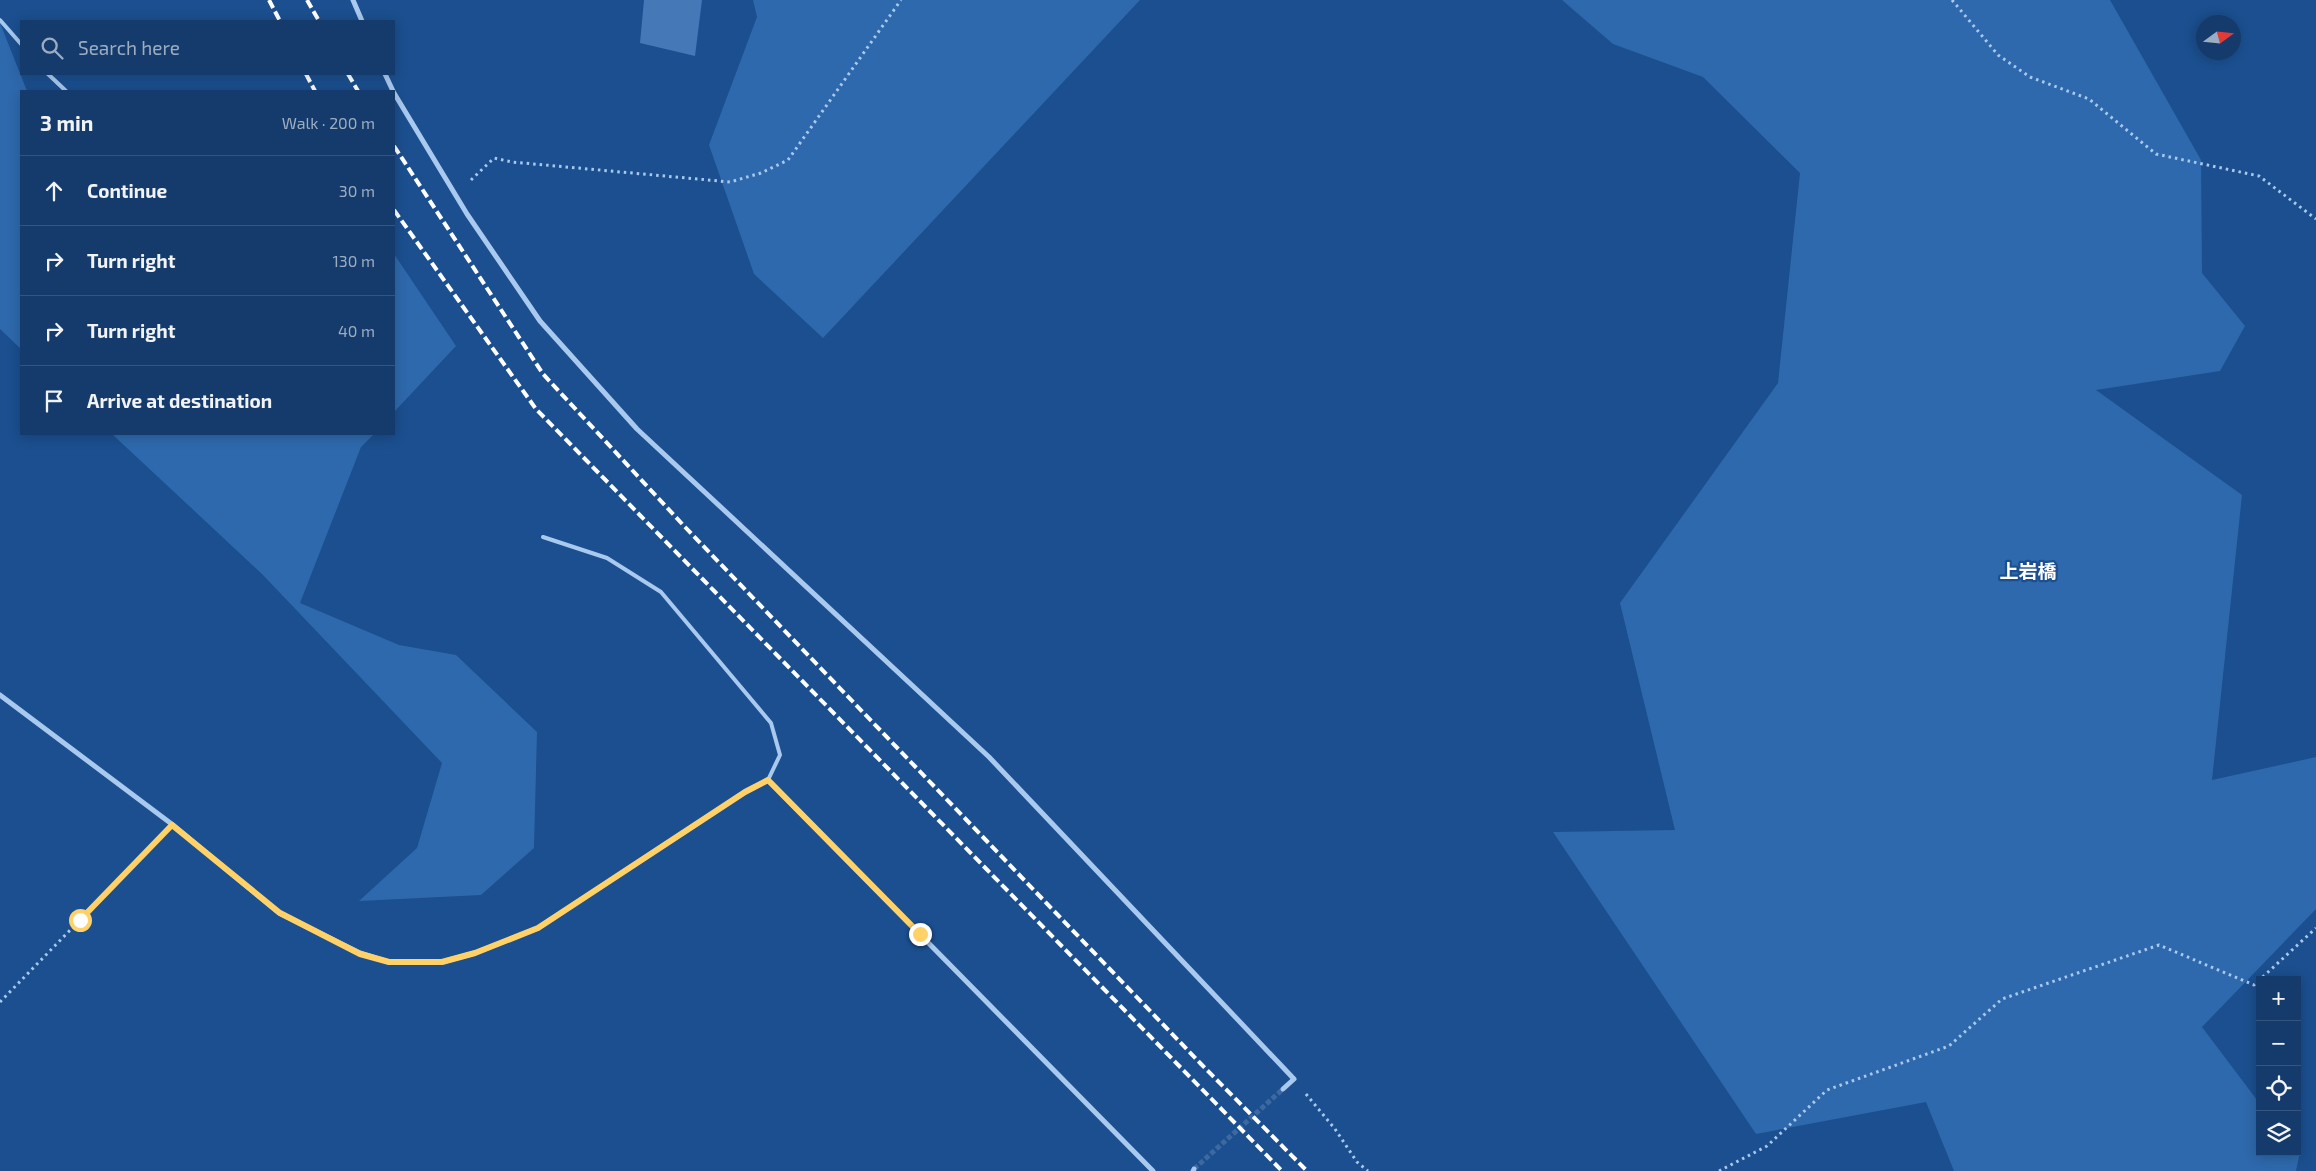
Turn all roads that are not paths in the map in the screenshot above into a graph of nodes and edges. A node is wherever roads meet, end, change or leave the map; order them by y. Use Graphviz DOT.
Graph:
graph roads {
  1 [pos="353,0"];
  2 [pos="0,20"];
  3 [pos="362,20"];
  4 [pos="20,43"];
  5 [pos="49,75"];
  6 [pos="385,75"];
  7 [pos="65,90"];
  8 [pos="392,90"];
  9 [pos="395,95"];
  10 [pos="543,537"];
  11 [pos="0,695"];
  12 [pos="768,780"];
  13 [pos="1283,1089"];
  14 [pos="1153,1171"];
  1 -- 3 [label="street"];
  2 -- 4 [label="lane"];
  5 -- 7 [label="lane"];
  6 -- 8 [label="street"];
  9 -- 13 [label="street"];
  10 -- 12 [label="lane"];
  11 -- 12 [label="street"];
  12 -- 14 [label="street"];
}
